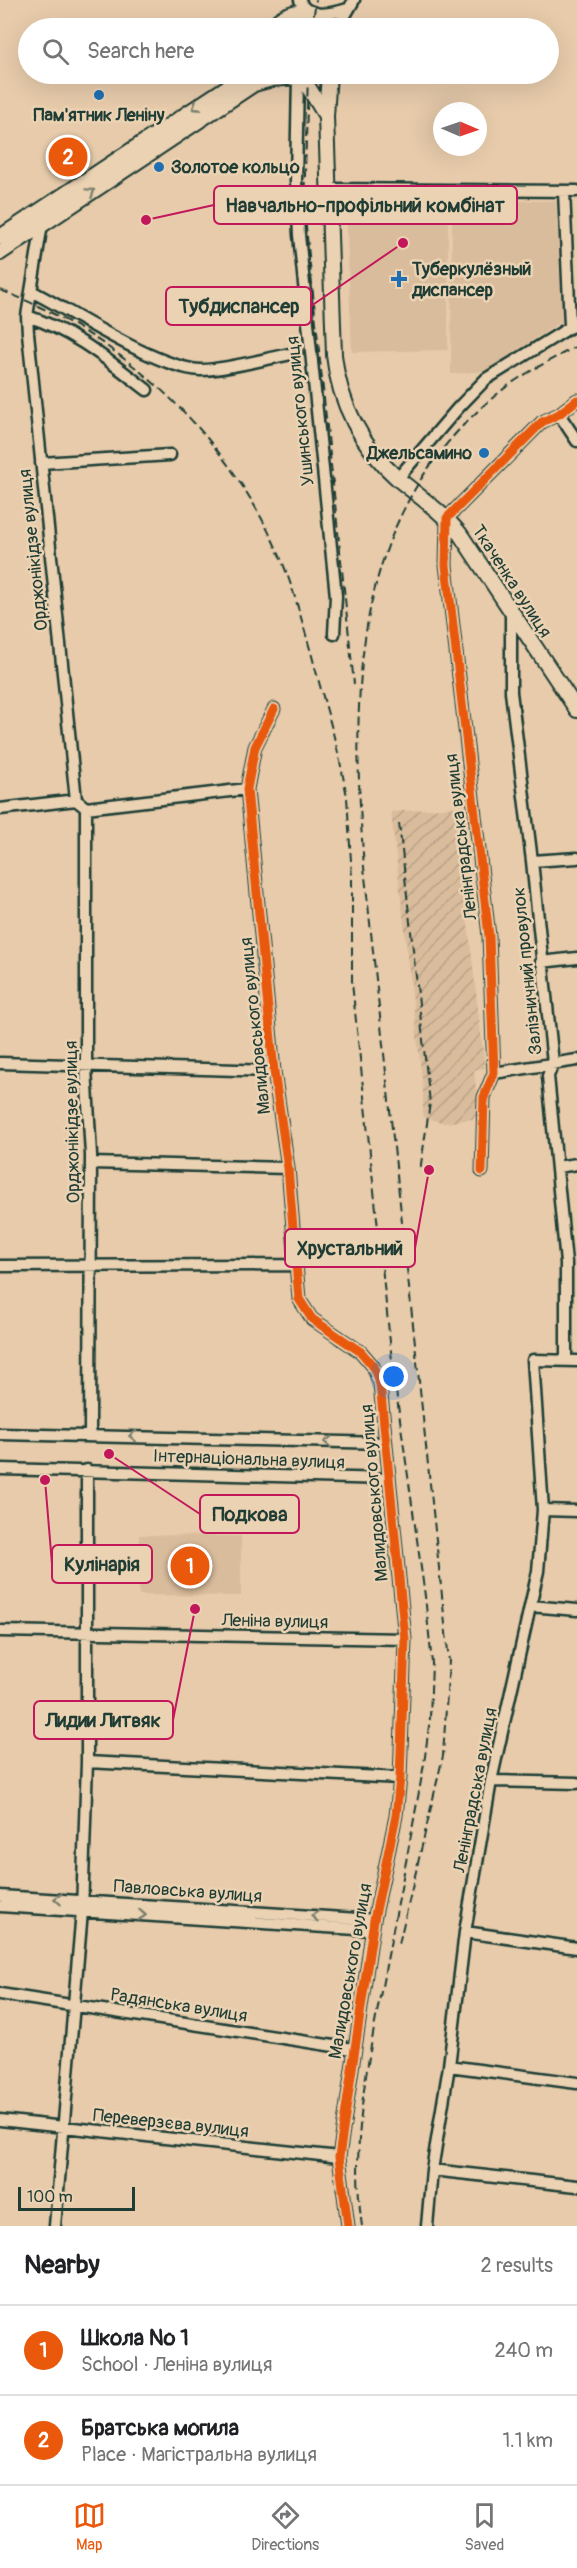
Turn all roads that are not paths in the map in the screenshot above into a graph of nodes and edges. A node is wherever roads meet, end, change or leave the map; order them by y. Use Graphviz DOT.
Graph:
graph roads {
  1 [pos="300,0"];
  2 [pos="351,5"];
  3 [pos="311,13"];
  4 [pos="281,18"];
  5 [pos="283,18"];
  6 [pos="321,18"];
  7 [pos="231,84"];
  8 [pos="254,84"];
  9 [pos="292,84"];
  10 [pos="306,84"];
  11 [pos="328,84"];
  12 [pos="326,116"];
  13 [pos="329,189"];
  14 [pos="564,191"];
  15 [pos="577,191"];
  16 [pos="42,224"];
  17 [pos="0,237"];
  18 [pos="0,253"];
  19 [pos="33,292"];
  20 [pos="27,316"];
  21 [pos="574,324"];
  22 [pos="296,353"];
  23 [pos="147,390"];
  24 [pos="577,400"];
  25 [pos="560,414"];
  26 [pos="577,441"];
  27 [pos="170,455"];
  28 [pos="41,463"];
  29 [pos="398,478"];
  30 [pos="447,518"];
  31 [pos="511,614"];
  32 [pos="334,634"];
  33 [pos="274,709"];
  34 [pos="577,710"];
  35 [pos="247,789"];
  36 [pos="76,800"];
  37 [pos="86,808"];
  38 [pos="0,809"];
  39 [pos="577,858"];
  40 [pos="532,861"];
  41 [pos="577,958"];
  42 [pos="541,962"];
  43 [pos="577,1060"];
  44 [pos="0,1063"];
  45 [pos="553,1063"];
  46 [pos="86,1068"];
  47 [pos="274,1071"];
  48 [pos="494,1072"];
  49 [pos="91,1163"];
  50 [pos="577,1164"];
  51 [pos="557,1167"];
  52 [pos="288,1168"];
  53 [pos="482,1171"];
  54 [pos="572,1262"];
  55 [pos="91,1264"];
  56 [pos="297,1265"];
  57 [pos="0,1266"];
  58 [pos="572,1361"];
  59 [pos="0,1434"];
  60 [pos="90,1434"];
  61 [pos="386,1443"];
  62 [pos="0,1469"];
  63 [pos="87,1470"];
  64 [pos="389,1479"];
  65 [pos="543,1510"];
  66 [pos="577,1511"];
  67 [pos="530,1606"];
  68 [pos="577,1610"];
  69 [pos="0,1631"];
  70 [pos="87,1633"];
  71 [pos="405,1639"];
  72 [pos="87,1762"];
  73 [pos="400,1778"];
  74 [pos="491,1781"];
  75 [pos="577,1783"];
  76 [pos="0,1896"];
  77 [pos="0,1906"];
  78 [pos="82,1906"];
  79 [pos="373,1925"];
  80 [pos="465,1932"];
  81 [pos="577,1948"];
  82 [pos="0,1994"];
  83 [pos="76,2006"];
  84 [pos="353,2049"];
  85 [pos="450,2066"];
  86 [pos="577,2083"];
  87 [pos="0,2120"];
  88 [pos="63,2128"];
  89 [pos="339,2157"];
  90 [pos="432,2170"];
  91 [pos="577,2186"];
  92 [pos="55,2226"];
  93 [pos="348,2226"];
  94 [pos="427,2226"];
  1 -- 3 [label="street"];
  1 -- 4 [label="street"];
  2 -- 3 [label="street"];
  3 -- 5 [label="main road"];
  3 -- 6 [label="main road"];
  7 -- 17 [label="main road, one-way"];
  16 -- 8 [label="main road, one-way"];
  9 -- 32 [label="street, Ушинського вулиця"];
  10 -- 12 [label="main road"];
  11 -- 12 [label="main road, Ткаченка вулиця"];
  12 -- 13 [label="main road, Ткаченка вулиця"];
  13 -- 14 [label="street"];
  13 -- 29 [label="main road, Ткаченка вулиця"];
  14 -- 15 [label="street"];
  14 -- 21 [label="street"];
  16 -- 18 [label="main road"];
  16 -- 19 [label="street, Орджонікідзе вулиця"];
  19 -- 20 [label="street, Орджонікідзе вулиця"];
  19 -- 22 [label="street"];
  20 -- 23 [label="street"];
  20 -- 28 [label="street, Орджонікідзе вулиця"];
  21 -- 29 [label="street"];
  24 -- 25 [label="street"];
  25 -- 26 [label="street"];
  25 -- 30 [label="street"];
  27 -- 28 [label="street"];
  28 -- 36 [label="street, Орджонікідзе вулиця"];
  29 -- 30 [label="main road, Ткаченка вулиця"];
  30 -- 31 [label="main road, Ткаченка вулиця"];
  30 -- 48 [label="street, Ленінградська вулиця"];
  31 -- 34 [label="main road, Ткаченка вулиця"];
  31 -- 40 [label="street, Залізничний провулок"];
  33 -- 35 [label="street, Малидовського вулиця"];
  35 -- 37 [label="street"];
  35 -- 47 [label="street, Малидовського вулиця"];
  36 -- 37 [label="street"];
  36 -- 38 [label="street"];
  37 -- 46 [label="street, Орджонікідзе вулиця"];
  39 -- 40 [label="street"];
  40 -- 42 [label="street, Залізничний провулок"];
  41 -- 42 [label="street"];
  42 -- 45 [label="street, Залізничний провулок"];
  43 -- 45 [label="street"];
  44 -- 46 [label="street"];
  45 -- 48 [label="street"];
  45 -- 51 [label="street, Залізничний провулок"];
  46 -- 47 [label="street"];
  46 -- 49 [label="street, Орджонікідзе вулиця"];
  47 -- 52 [label="street, Малидовського вулиця"];
  48 -- 53 [label="street, Ленінградська вулиця"];
  49 -- 52 [label="street"];
  49 -- 55 [label="street, Орджонікідзе вулиця"];
  50 -- 51 [label="street"];
  51 -- 54 [label="street, Залізничний провулок"];
  52 -- 56 [label="street, Малидовського вулиця"];
  54 -- 58 [label="street, Залізничний провулок"];
  55 -- 56 [label="street"];
  55 -- 57 [label="street"];
  55 -- 60 [label="street, Орджонікідзе вулиця"];
  56 -- 61 [label="street, Малидовського вулиця"];
  58 -- 65 [label="street, Ленінградська вулиця"];
  59 -- 60 [label="street, Інтернаціональна вулиця"];
  61 -- 60 [label="street, Інтернаціональна вулиця, one-way"];
  61 -- 64 [label="street, Малидовського вулиця"];
  62 -- 63 [label="street, Інтернаціональна вулиця"];
  63 -- 64 [label="street, Інтернаціональна вулиця"];
  63 -- 70 [label="street"];
  64 -- 71 [label="street, Малидовського вулиця"];
  65 -- 66 [label="street"];
  65 -- 67 [label="street, Ленінградська вулиця"];
  67 -- 68 [label="street"];
  67 -- 74 [label="street, Ленінградська вулиця"];
  69 -- 70 [label="street, Леніна вулиця"];
  70 -- 71 [label="street, Леніна вулиця"];
  70 -- 72 [label="street"];
  71 -- 73 [label="street, Малидовського вулиця"];
  72 -- 73 [label="street"];
  72 -- 78 [label="street"];
  73 -- 79 [label="street, Малидовського вулиця"];
  74 -- 75 [label="street"];
  74 -- 80 [label="street, Ленінградська вулиця"];
  78 -- 76 [label="street, Павловська вулиця, one-way"];
  77 -- 78 [label="street, Павловська вулиця"];
  78 -- 79 [label="street, Павловська вулиця"];
  78 -- 83 [label="street"];
  79 -- 84 [label="street, Малидовського вулиця"];
  80 -- 81 [label="street"];
  80 -- 85 [label="street, Ленінградська вулиця"];
  82 -- 83 [label="street, Радянська вулиця"];
  83 -- 84 [label="street, Радянська вулиця"];
  83 -- 88 [label="street"];
  84 -- 89 [label="street, Малидовського вулиця"];
  85 -- 86 [label="street"];
  85 -- 90 [label="street, Ленінградська вулиця"];
  87 -- 88 [label="street, Переверзєва вулиця"];
  88 -- 89 [label="street, Переверзєва вулиця"];
  88 -- 92 [label="street"];
  89 -- 93 [label="street, Малидовського вулиця"];
  90 -- 91 [label="street"];
  90 -- 94 [label="street, Ленінградська вулиця"];
}
